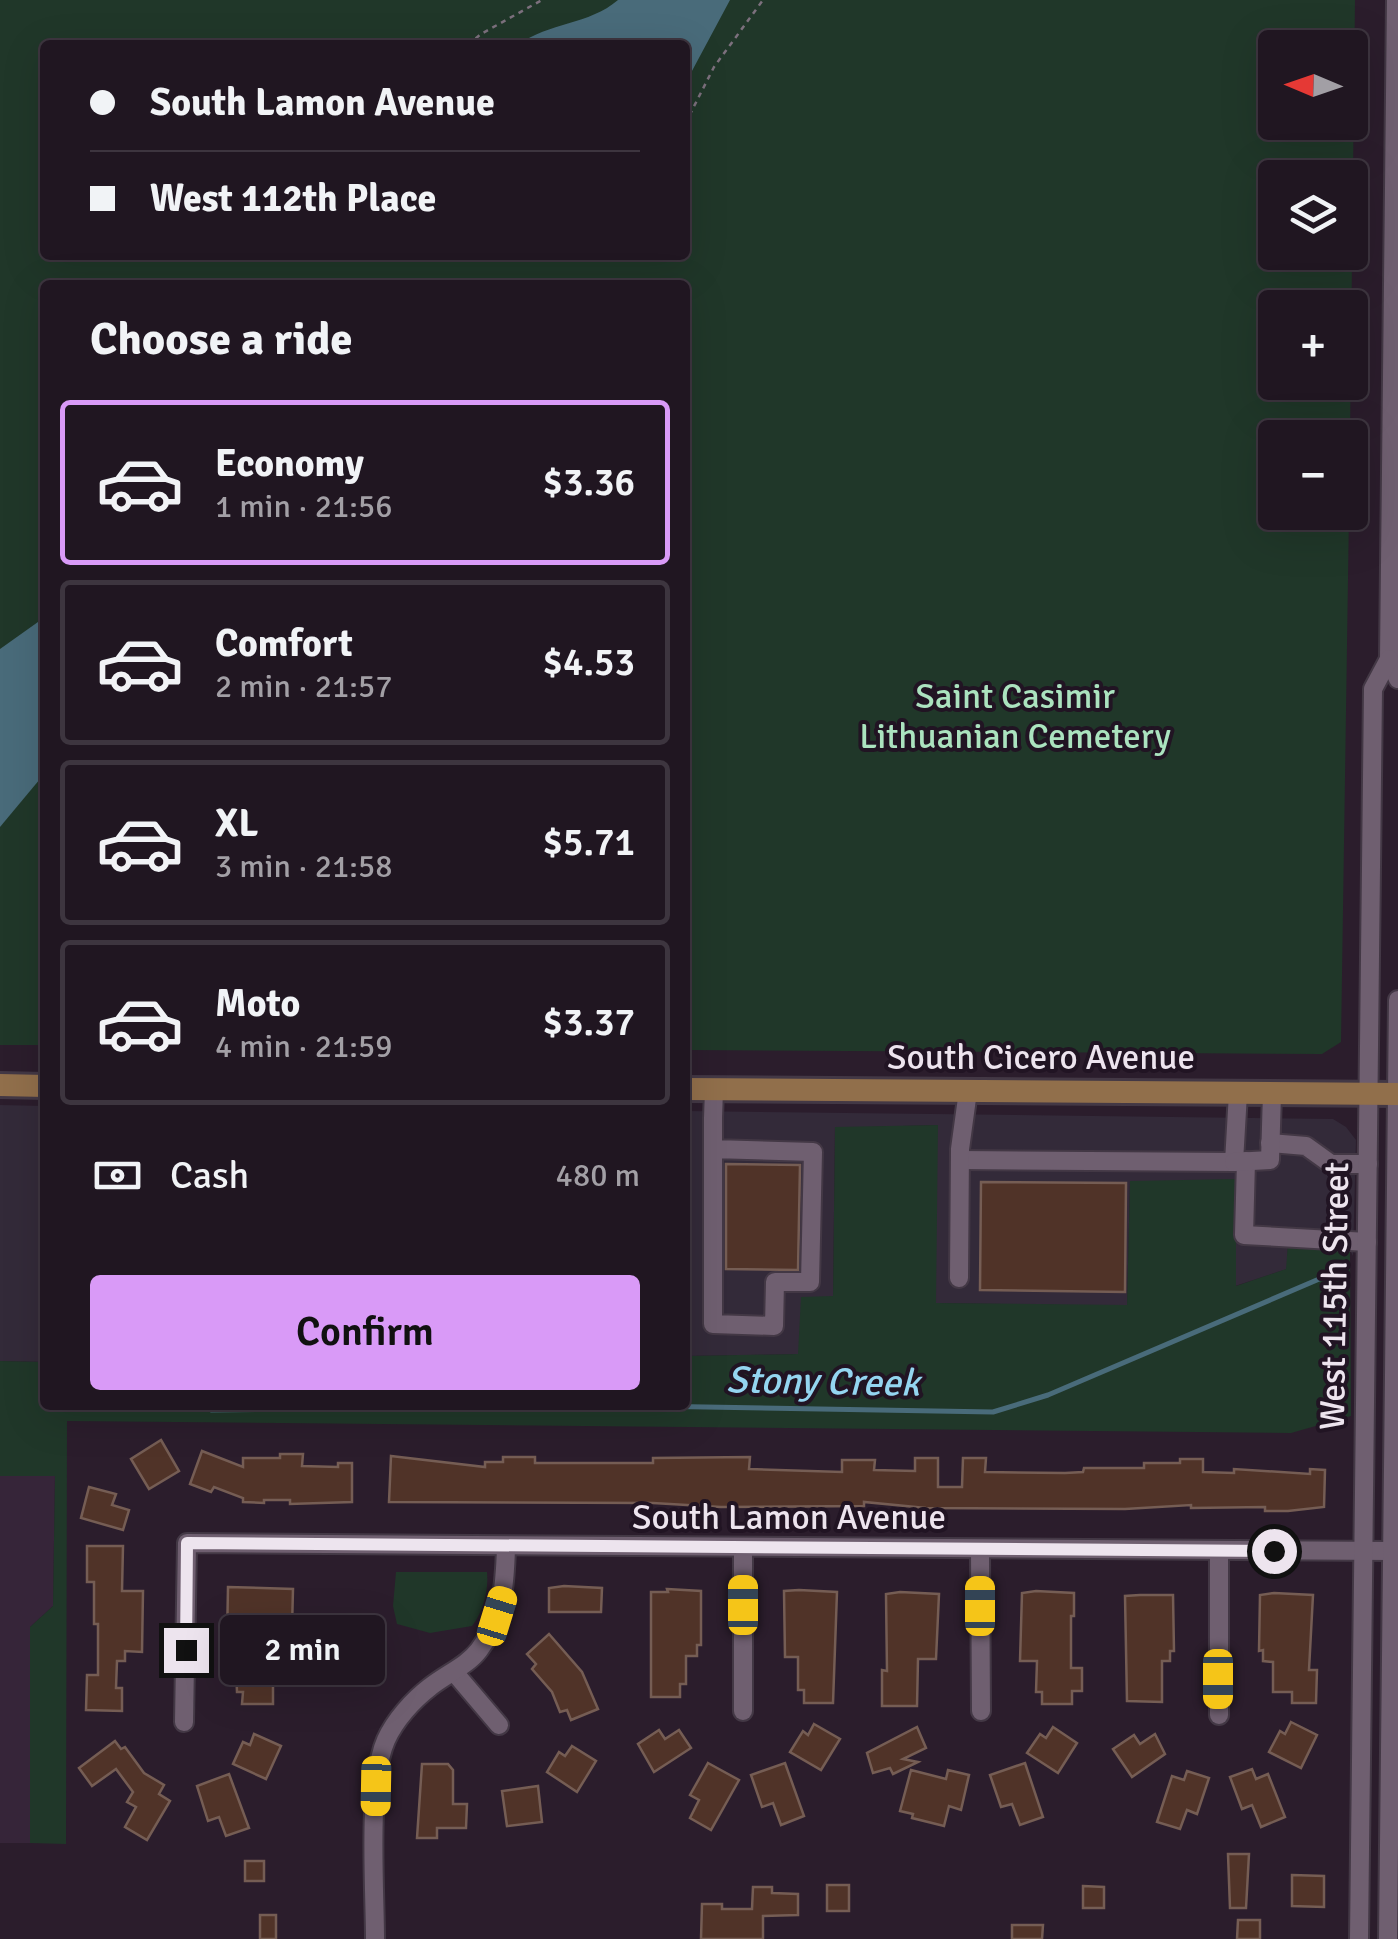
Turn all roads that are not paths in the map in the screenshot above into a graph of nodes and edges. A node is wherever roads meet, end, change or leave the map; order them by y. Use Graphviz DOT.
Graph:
graph roads {
  1 [pos="1396,0"];
  2 [pos="1394,658"];
  3 [pos="1398,679"];
  4 [pos="1398,1000"];
  5 [pos="0,1086"];
  6 [pos="40,1086"];
  7 [pos="690,1090"];
  8 [pos="714,1090"];
  9 [pos="968,1091"];
  10 [pos="1238,1093"];
  11 [pos="1272,1093"];
  12 [pos="1369,1093"];
  13 [pos="1398,1093"];
  14 [pos="1270,1144"];
  15 [pos="714,1149"];
  16 [pos="960,1160"];
  17 [pos="1240,1162"];
  18 [pos="1368,1164"];
  19 [pos="1368,1242"];
  20 [pos="960,1278"];
  21 [pos="1396,1346"];
  22 [pos="1395,1456"];
  23 [pos="506,1547"];
  24 [pos="743,1549"];
  25 [pos="980,1550"];
  26 [pos="1219,1551"];
  27 [pos="1363,1551"];
  28 [pos="1392,1552"];
  29 [pos="1394,1595"];
  30 [pos="454,1672"];
  31 [pos="1394,1696"];
  32 [pos="743,1710"];
  33 [pos="981,1711"];
  34 [pos="1218,1714"];
  35 [pos="184,1722"];
  36 [pos="500,1726"];
  37 [pos="1394,1739"];
  38 [pos="1394,1821"];
  39 [pos="375,1939"];
  40 [pos="1359,1939"];
  41 [pos="1388,1939"];
  1 -- 2 [label="street, West 115th Street"];
  2 -- 3 [label="street, West 115th Street"];
  2 -- 12 [label="street, West 115th Street"];
  4 -- 13 [label="street, West 115th Street"];
  5 -- 6 [label="main road"];
  7 -- 8 [label="main road, South Cicero Avenue"];
  8 -- 9 [label="main road, South Cicero Avenue"];
  8 -- 15 [label="street"];
  9 -- 10 [label="main road, South Cicero Avenue"];
  9 -- 16 [label="street"];
  10 -- 11 [label="main road, South Cicero Avenue"];
  10 -- 17 [label="street"];
  11 -- 12 [label="main road, South Cicero Avenue"];
  11 -- 14 [label="street"];
  12 -- 13 [label="main road, South Cicero Avenue"];
  12 -- 18 [label="street, West 115th Street"];
  13 -- 21 [label="street, West 115th Street"];
  14 -- 17 [label="street"];
  14 -- 18 [label="street"];
  15 -- 15 [label="street"];
  16 -- 17 [label="street"];
  16 -- 20 [label="street"];
  17 -- 19 [label="street"];
  18 -- 19 [label="street, West 115th Street"];
  19 -- 27 [label="street, West 115th Street"];
  21 -- 22 [label="street, West 115th Street"];
  22 -- 28 [label="street, West 115th Street"];
  23 -- 24 [label="street, South Lamon Avenue"];
  23 -- 30 [label="street"];
  23 -- 35 [label="street, South Lamon Avenue"];
  24 -- 25 [label="street, South Lamon Avenue"];
  24 -- 32 [label="street"];
  25 -- 26 [label="street, South Lamon Avenue"];
  25 -- 33 [label="street"];
  26 -- 27 [label="street, South Lamon Avenue"];
  26 -- 34 [label="street"];
  27 -- 28 [label="street, South Lamon Avenue"];
  27 -- 40 [label="street, West 115th Street"];
  28 -- 29 [label="street, West 115th Street"];
  29 -- 31 [label="street, West 115th Street"];
  30 -- 36 [label="street"];
  30 -- 39 [label="street"];
  31 -- 37 [label="street, West 115th Street"];
  37 -- 38 [label="street, West 115th Street"];
  38 -- 41 [label="street, West 115th Street"];
}
